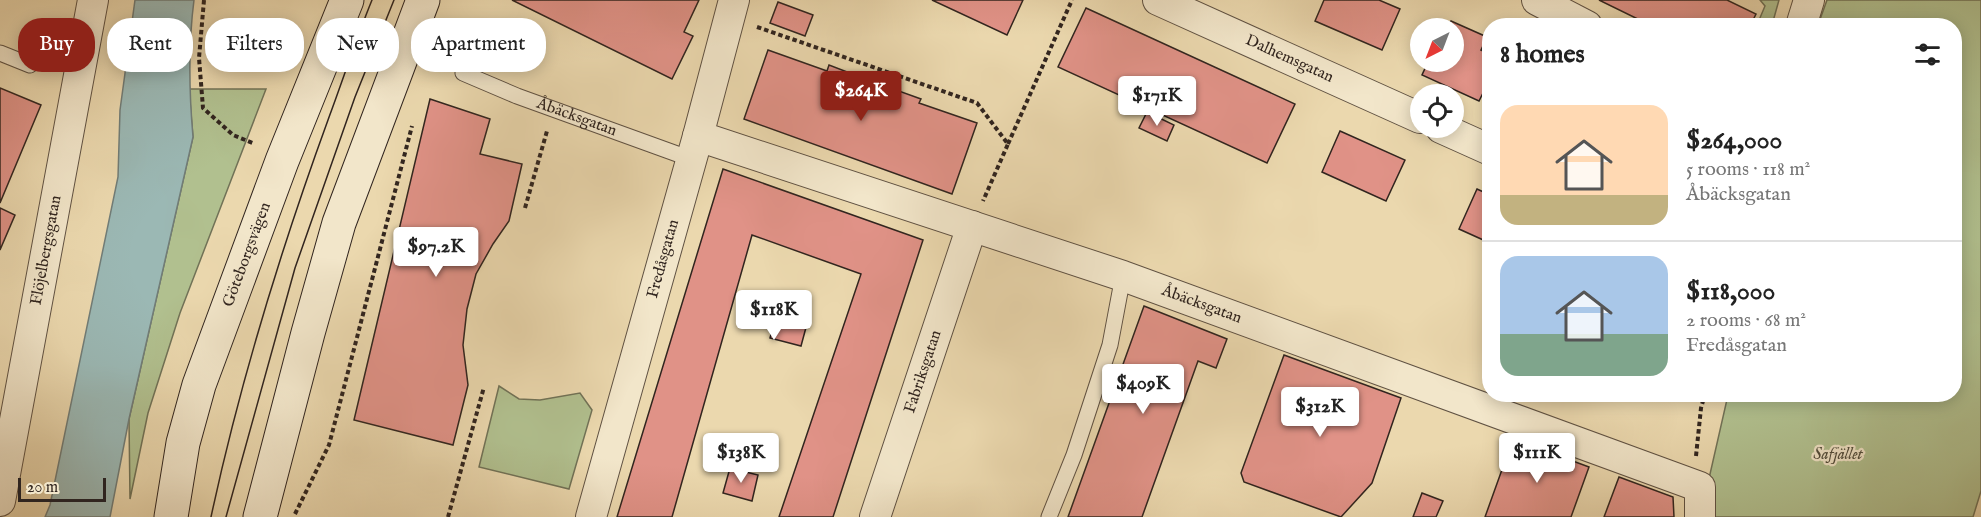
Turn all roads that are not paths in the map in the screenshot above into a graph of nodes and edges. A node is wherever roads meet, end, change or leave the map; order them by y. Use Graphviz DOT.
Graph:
graph roads {
  1 [pos="93,0"];
  2 [pos="347,0"];
  3 [pos="423,0"];
  4 [pos="1158,0"];
  5 [pos="1537,0"];
  6 [pos="1809,0"];
  7 [pos="731,9"];
  8 [pos="1572,18"];
  9 [pos="1803,18"];
  10 [pos="0,52"];
  11 [pos="18,60"];
  12 [pos="463,74"];
  13 [pos="1410,113"];
  14 [pos="1463,138"];
  15 [pos="1482,146"];
  16 [pos="695,148"];
  17 [pos="972,225"];
  18 [pos="1123,276"];
  19 [pos="0,501"];
  20 [pos="171,517"];
  21 [pos="260,517"];
  22 [pos="591,517"];
  23 [pos="875,517"];
  24 [pos="1049,517"];
  25 [pos="1700,517"];
  1 -- 19 [label="street, Flöjelbergsgatan"];
  2 -- 20 [label="main road, Göteborgsvägen"];
  3 -- 21 [label="main road"];
  4 -- 13 [label="street, Dalhemsgatan"];
  5 -- 8 [label="street"];
  6 -- 9 [label="street"];
  7 -- 16 [label="street, Fredåsgatan"];
  10 -- 11 [label="lane"];
  12 -- 16 [label="lane, Åbäcksgatan"];
  14 -- 15 [label="street"];
  16 -- 17 [label="street, Åbäcksgatan"];
  16 -- 22 [label="street, Fredåsgatan"];
  17 -- 18 [label="street, Åbäcksgatan"];
  17 -- 23 [label="street, Fabriksgatan"];
  18 -- 24 [label="lane"];
  18 -- 25 [label="street, Åbäcksgatan"];
}
